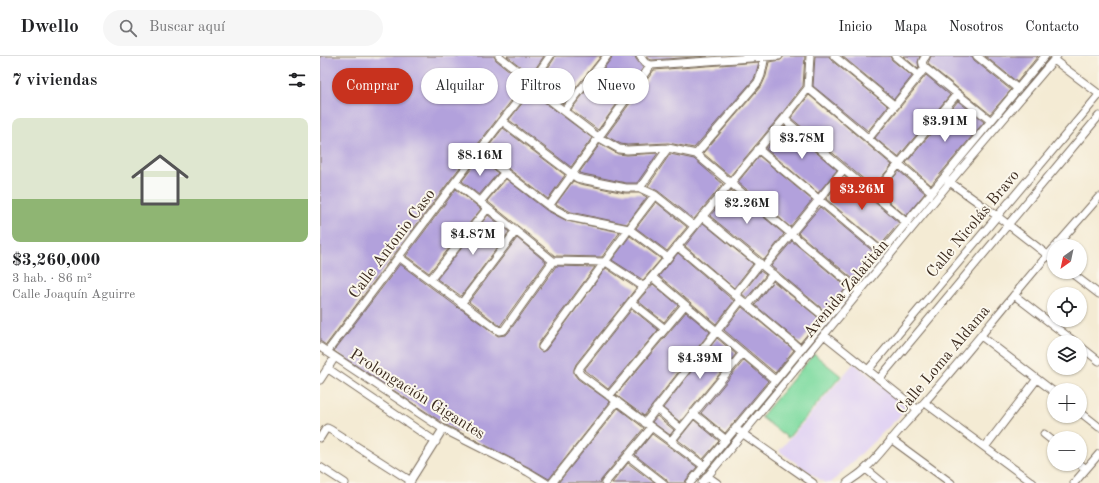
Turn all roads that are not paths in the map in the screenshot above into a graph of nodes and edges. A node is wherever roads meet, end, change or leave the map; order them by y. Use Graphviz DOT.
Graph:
graph roads {
  1 [pos="499,56"];
  2 [pos="550,56"];
  3 [pos="607,56"];
  4 [pos="640,56"];
  5 [pos="765,56"];
  6 [pos="779,56"];
  7 [pos="810,56"];
  8 [pos="834,56"];
  9 [pos="895,56"];
  10 [pos="926,56"];
  11 [pos="1045,56"];
  12 [pos="981,57"];
  13 [pos="1056,58"];
  14 [pos="648,64"];
  15 [pos="923,66"];
  16 [pos="513,68"];
  17 [pos="542,68"];
  18 [pos="919,76"];
  19 [pos="808,88"];
  20 [pos="1018,89"];
  21 [pos="957,94"];
  22 [pos="1099,94"];
  23 [pos="515,104"];
  24 [pos="556,104"];
  25 [pos="895,106"];
  26 [pos="564,111"];
  27 [pos="1099,116"];
  28 [pos="784,119"];
  29 [pos="502,121"];
  30 [pos="991,121"];
  31 [pos="598,137"];
  32 [pos="868,139"];
  33 [pos="668,148"];
  34 [pos="758,149"];
  35 [pos="478,152"];
  36 [pos="696,154"];
  37 [pos="898,164"];
  38 [pos="843,170"];
  39 [pos="504,172"];
  40 [pos="572,174"];
  41 [pos="944,178"];
  42 [pos="455,182"];
  43 [pos="950,182"];
  44 [pos="730,183"];
  45 [pos="640,188"];
  46 [pos="932,192"];
  47 [pos="873,195"];
  48 [pos="656,196"];
  49 [pos="1099,198"];
  50 [pos="819,200"];
  51 [pos="480,202"];
  52 [pos="549,206"];
  53 [pos="487,209"];
  54 [pos="702,216"];
  55 [pos="997,216"];
  56 [pos="907,222"];
  57 [pos="1008,224"];
  58 [pos="694,226"];
  59 [pos="629,229"];
  60 [pos="516,231"];
  61 [pos="791,234"];
  62 [pos="1062,239"];
  63 [pos="677,246"];
  64 [pos="882,252"];
  65 [pos="1047,255"];
  66 [pos="399,257"];
  67 [pos="668,258"];
  68 [pos="553,261"];
  69 [pos="606,262"];
  70 [pos="1047,262"];
  71 [pos="762,265"];
  72 [pos="773,274"];
  73 [pos="652,277"];
  74 [pos="1079,279"];
  75 [pos="430,280"];
  76 [pos="644,287"];
  77 [pos="857,289"];
  78 [pos="1099,294"];
  79 [pos="1014,295"];
  80 [pos="738,297"];
  81 [pos="631,302"];
  82 [pos="461,304"];
  83 [pos="685,305"];
  84 [pos="748,305"];
  85 [pos="827,318"];
  86 [pos="665,329"];
  87 [pos="716,331"];
  88 [pos="824,335"];
  89 [pos="1066,335"];
  90 [pos="981,336"];
  91 [pos="320,347"];
  92 [pos="542,347"];
  93 [pos="801,350"];
  94 [pos="328,352"];
  95 [pos="1087,352"];
  96 [pos="742,353"];
  97 [pos="335,357"];
  98 [pos="1099,361"];
  99 [pos="327,368"];
  100 [pos="868,370"];
  101 [pos="879,379"];
  102 [pos="1037,379"];
  103 [pos="320,380"];
  104 [pos="776,380"];
  105 [pos="1047,387"];
  106 [pos="609,396"];
  107 [pos="617,401"];
  108 [pos="925,403"];
  109 [pos="656,408"];
  110 [pos="918,410"];
  111 [pos="693,413"];
  112 [pos="1087,418"];
  113 [pos="645,423"];
  114 [pos="1099,427"];
  115 [pos="651,428"];
  116 [pos="736,428"];
  117 [pos="443,429"];
  118 [pos="681,429"];
  119 [pos="742,434"];
  120 [pos="1044,434"];
  121 [pos="1047,436"];
  122 [pos="320,438"];
  123 [pos="891,439"];
  124 [pos="726,440"];
  125 [pos="671,441"];
  126 [pos="436,442"];
  127 [pos="985,447"];
  128 [pos="628,456"];
  129 [pos="1098,456"];
  130 [pos="704,466"];
  131 [pos="320,467"];
  132 [pos="1087,468"];
  133 [pos="866,469"];
  134 [pos="1084,471"];
  135 [pos="707,476"];
  136 [pos="410,482"];
  137 [pos="345,483"];
  138 [pos="546,483"];
  139 [pos="552,483"];
  140 [pos="605,483"];
  141 [pos="663,483"];
  142 [pos="690,483"];
  143 [pos="702,483"];
  144 [pos="717,483"];
  145 [pos="813,483"];
  146 [pos="847,483"];
  147 [pos="883,483"];
  148 [pos="951,483"];
  149 [pos="1033,483"];
  150 [pos="1074,483"];
  1 -- 16 [label="street"];
  2 -- 17 [label="street, Calle Antonio Caso"];
  3 -- 26 [label="street"];
  4 -- 14 [label="street"];
  5 -- 6 [label="street"];
  5 -- 14 [label="street"];
  5 -- 36 [label="street"];
  7 -- 19 [label="street"];
  8 -- 25 [label="street"];
  9 -- 18 [label="street"];
  10 -- 15 [label="street"];
  11 -- 20 [label="street, Avenida Zalatitán"];
  12 -- 20 [label="street"];
  13 -- 22 [label="street"];
  13 -- 43 [label="street, Avenida Zalatitán"];
  14 -- 31 [label="street"];
  15 -- 18 [label="street"];
  15 -- 21 [label="street"];
  18 -- 25 [label="street"];
  19 -- 28 [label="street"];
  19 -- 32 [label="street"];
  20 -- 30 [label="street, Avenida Zalatitán"];
  21 -- 30 [label="street"];
  21 -- 37 [label="street"];
  22 -- 55 [label="street, Calle Nicolás Bravo"];
  23 -- 29 [label="street, Calle Antonio Caso"];
  24 -- 26 [label="street"];
  25 -- 32 [label="street"];
  26 -- 31 [label="street"];
  27 -- 57 [label="street, Calle Nicolás Bravo"];
  28 -- 34 [label="street"];
  28 -- 38 [label="street"];
  29 -- 35 [label="street, Calle Antonio Caso"];
  29 -- 40 [label="street"];
  30 -- 41 [label="street, Avenida Zalatitán"];
  31 -- 33 [label="street"];
  31 -- 40 [label="street"];
  32 -- 37 [label="street"];
  33 -- 36 [label="street"];
  33 -- 45 [label="street"];
  34 -- 44 [label="street"];
  34 -- 50 [label="street"];
  35 -- 39 [label="street"];
  35 -- 42 [label="street, Calle Antonio Caso"];
  36 -- 44 [label="street"];
  37 -- 46 [label="street"];
  37 -- 47 [label="street"];
  38 -- 47 [label="street"];
  38 -- 50 [label="street"];
  39 -- 51 [label="street"];
  39 -- 52 [label="street"];
  40 -- 45 [label="street"];
  40 -- 52 [label="street"];
  41 -- 43 [label="street"];
  41 -- 46 [label="street, Avenida Zalatitán"];
  42 -- 51 [label="street"];
  42 -- 66 [label="street, Calle Antonio Caso"];
  43 -- 55 [label="street"];
  43 -- 77 [label="street, Avenida Zalatitán"];
  44 -- 54 [label="street"];
  44 -- 61 [label="street"];
  45 -- 48 [label="street"];
  46 -- 56 [label="street, Avenida Zalatitán"];
  47 -- 56 [label="street"];
  48 -- 58 [label="street"];
  48 -- 59 [label="street"];
  49 -- 62 [label="street"];
  50 -- 61 [label="street"];
  50 -- 64 [label="street"];
  51 -- 53 [label="street"];
  52 -- 59 [label="street"];
  53 -- 60 [label="street"];
  53 -- 75 [label="street"];
  54 -- 58 [label="street"];
  54 -- 71 [label="street"];
  55 -- 57 [label="street"];
  55 -- 100 [label="street, Calle Nicolás Bravo"];
  56 -- 64 [label="street, Avenida Zalatitán"];
  57 -- 65 [label="street"];
  57 -- 101 [label="street, Calle Nicolás Bravo"];
  58 -- 63 [label="street"];
  59 -- 67 [label="street"];
  59 -- 69 [label="street"];
  60 -- 68 [label="street"];
  60 -- 82 [label="street"];
  61 -- 71 [label="street"];
  61 -- 77 [label="street"];
  63 -- 67 [label="street"];
  63 -- 80 [label="street"];
  64 -- 77 [label="street, Avenida Zalatitán"];
  66 -- 75 [label="street"];
  66 -- 94 [label="street, Calle Antonio Caso"];
  67 -- 73 [label="street"];
  68 -- 69 [label="street"];
  68 -- 82 [label="street"];
  69 -- 76 [label="street"];
  69 -- 92 [label="street"];
  70 -- 79 [label="street, Calle Loma Aldama"];
  71 -- 72 [label="street"];
  71 -- 80 [label="street"];
  72 -- 84 [label="street"];
  72 -- 85 [label="street"];
  73 -- 76 [label="street"];
  73 -- 83 [label="street"];
  74 -- 78 [label="street"];
  75 -- 82 [label="street"];
  76 -- 81 [label="street"];
  77 -- 85 [label="street, Avenida Zalatitán"];
  77 -- 88 [label="street, Avenida Zalatitán"];
  79 -- 89 [label="street"];
  79 -- 90 [label="street, Calle Loma Aldama"];
  80 -- 84 [label="street"];
  80 -- 87 [label="street"];
  81 -- 86 [label="street"];
  81 -- 106 [label="street"];
  83 -- 86 [label="street"];
  83 -- 87 [label="street"];
  84 -- 93 [label="street"];
  85 -- 93 [label="street, Avenida Zalatitán"];
  86 -- 106 [label="street"];
  87 -- 96 [label="street"];
  87 -- 109 [label="street"];
  88 -- 100 [label="street"];
  88 -- 119 [label="street, Avenida Zalatitán"];
  90 -- 102 [label="street"];
  90 -- 108 [label="street, Calle Loma Aldama"];
  91 -- 94 [label="street, Prolongación Gigantes"];
  93 -- 104 [label="street, Avenida Zalatitán"];
  94 -- 97 [label="street, Prolongación Gigantes"];
  95 -- 98 [label="street"];
  96 -- 104 [label="street"];
  96 -- 111 [label="street"];
  97 -- 99 [label="street"];
  97 -- 117 [label="street, Prolongación Gigantes"];
  99 -- 103 [label="street"];
  99 -- 126 [label="street"];
  100 -- 101 [label="street"];
  101 -- 110 [label="street"];
  102 -- 105 [label="street"];
  102 -- 127 [label="street"];
  104 -- 116 [label="street, Avenida Zalatitán"];
  106 -- 107 [label="street"];
  107 -- 113 [label="street"];
  107 -- 139 [label="street"];
  108 -- 110 [label="street, Calle Loma Aldama"];
  108 -- 127 [label="street"];
  109 -- 113 [label="street"];
  109 -- 118 [label="street"];
  110 -- 123 [label="street, Calle Loma Aldama"];
  111 -- 118 [label="street"];
  111 -- 124 [label="street"];
  112 -- 114 [label="street"];
  113 -- 115 [label="street"];
  115 -- 125 [label="street"];
  115 -- 128 [label="street"];
  116 -- 119 [label="street"];
  116 -- 124 [label="street, Avenida Zalatitán"];
  117 -- 126 [label="street"];
  117 -- 138 [label="street, Prolongación Gigantes"];
  118 -- 125 [label="street"];
  119 -- 135 [label="street, Avenida Zalatitán"];
  119 -- 145 [label="street"];
  120 -- 121 [label="street"];
  122 -- 136 [label="street"];
  123 -- 133 [label="street, Calle Loma Aldama"];
  123 -- 148 [label="street"];
  124 -- 130 [label="street, Avenida Zalatitán"];
  125 -- 130 [label="street"];
  126 -- 136 [label="street"];
  127 -- 149 [label="street"];
  128 -- 140 [label="street"];
  128 -- 141 [label="street"];
  129 -- 132 [label="street"];
  130 -- 142 [label="street, Avenida Zalatitán"];
  131 -- 137 [label="street"];
  133 -- 146 [label="street, Calle Loma Aldama"];
  133 -- 147 [label="street"];
  134 -- 150 [label="street"];
  135 -- 143 [label="street, Avenida Zalatitán"];
  135 -- 144 [label="street"];
}
